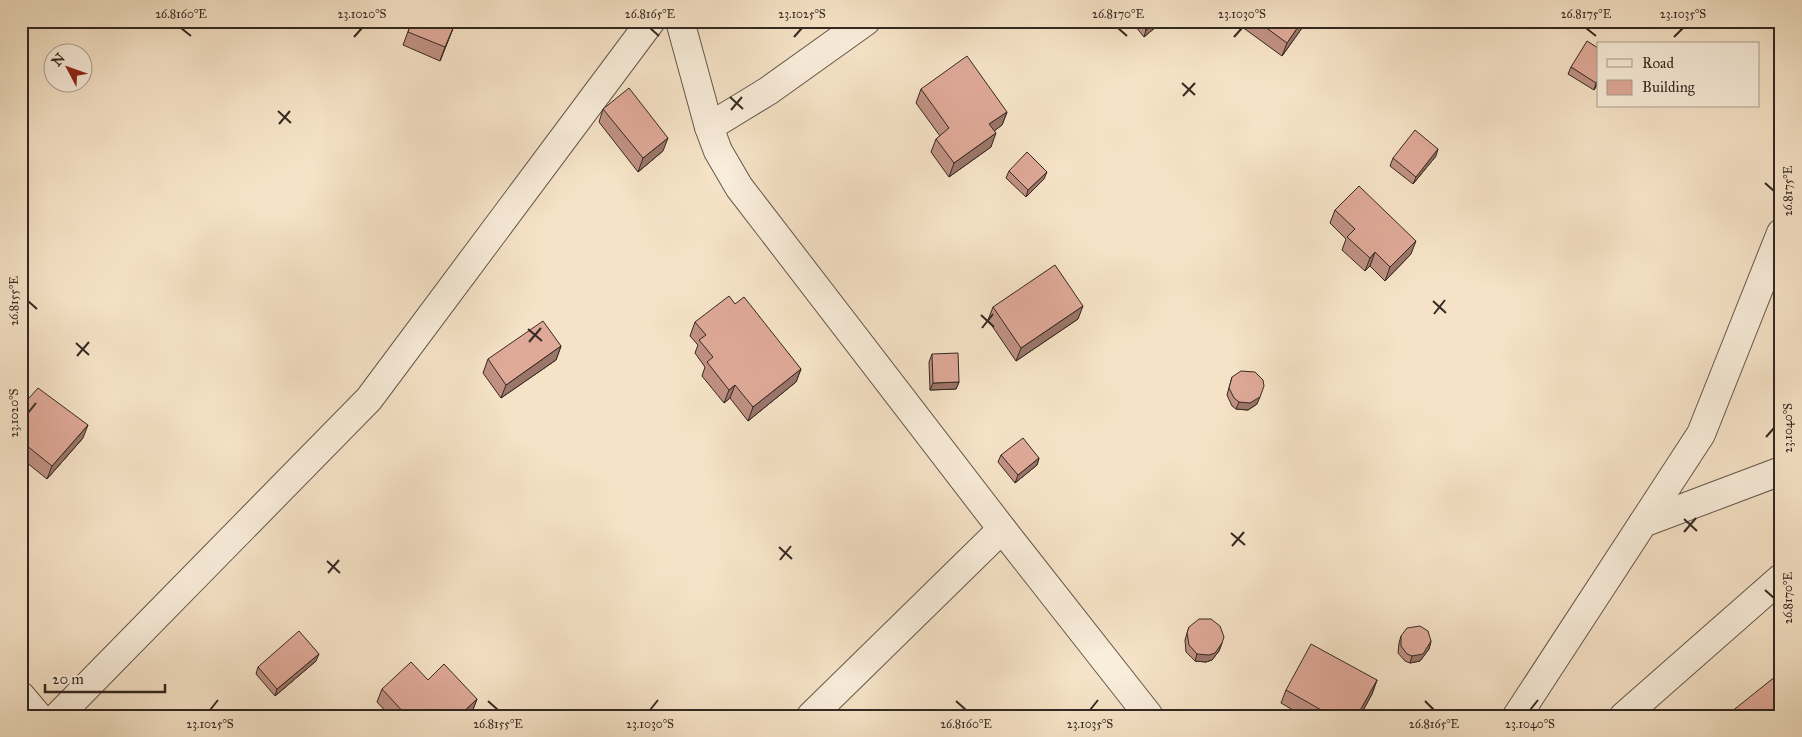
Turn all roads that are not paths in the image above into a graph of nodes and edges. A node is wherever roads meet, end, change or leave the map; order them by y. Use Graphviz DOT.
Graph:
graph roads {
  1 [pos="651,21"];
  2 [pos="680,21"];
  3 [pos="866,21"];
  4 [pos="709,127"];
  5 [pos="1780,235"];
  6 [pos="1781,471"];
  7 [pos="1643,523"];
  8 [pos="1002,529"];
  9 [pos="1781,578"];
  10 [pos="21,696"];
  11 [pos="38,716"];
  12 [pos="58,716"];
  13 [pos="811,716"];
  14 [pos="1149,716"];
  15 [pos="1517,716"];
  16 [pos="1624,716"];
  1 -- 12 [label="street"];
  2 -- 4 [label="street"];
  3 -- 4 [label="street"];
  4 -- 8 [label="street"];
  5 -- 7 [label="street"];
  6 -- 7 [label="street"];
  7 -- 15 [label="street"];
  8 -- 13 [label="street"];
  8 -- 14 [label="street"];
  9 -- 16 [label="street"];
  10 -- 11 [label="street"];
}
